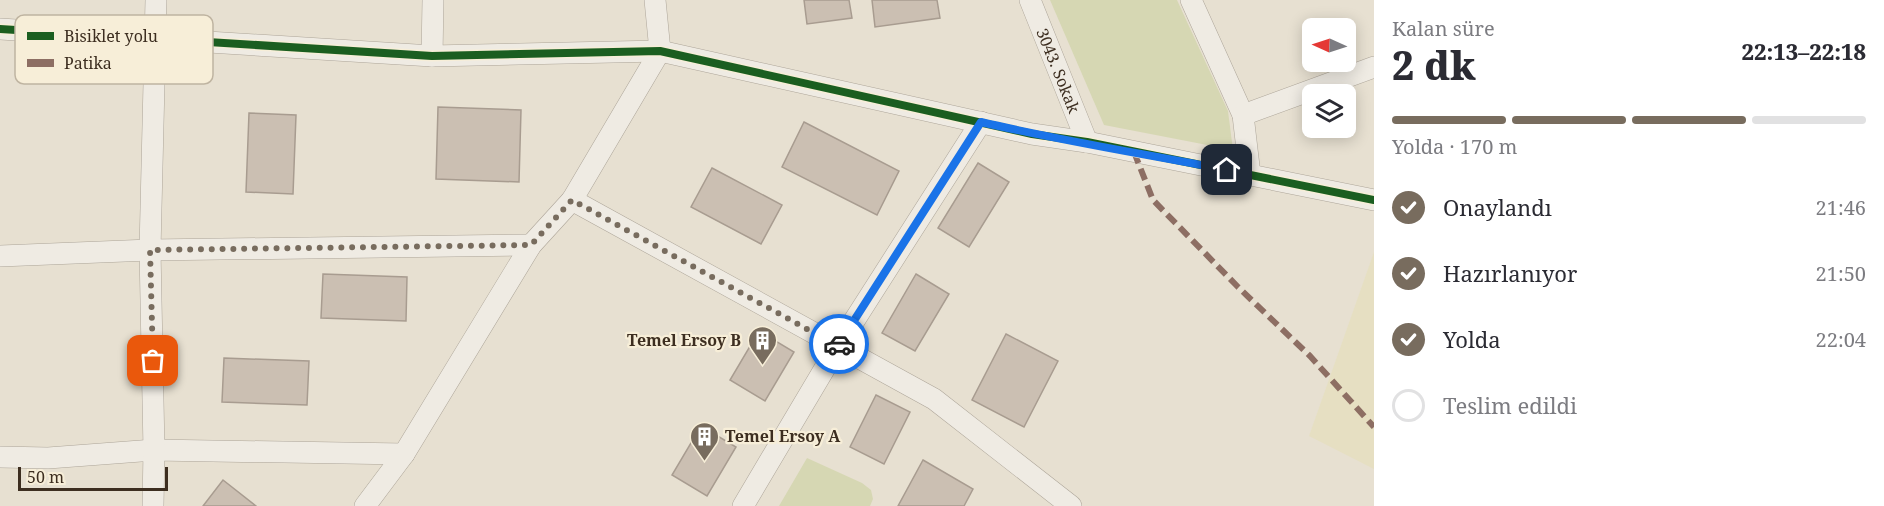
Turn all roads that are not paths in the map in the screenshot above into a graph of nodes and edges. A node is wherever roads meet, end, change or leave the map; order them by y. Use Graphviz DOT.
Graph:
graph roads {
  1 [pos="156,0"];
  2 [pos="433,0"];
  3 [pos="655,0"];
  4 [pos="1030,0"];
  5 [pos="1191,0"];
  6 [pos="155,15"];
  7 [pos="0,29"];
  8 [pos="15,30"];
  9 [pos="213,42"];
  10 [pos="660,51"];
  11 [pos="432,56"];
  12 [pos="1374,67"];
  13 [pos="153,84"];
  14 [pos="1243,115"];
  15 [pos="981,122"];
  16 [pos="1087,142"];
  17 [pos="1250,175"];
  18 [pos="572,200"];
  19 [pos="1374,200"];
  20 [pos="531,245"];
  21 [pos="150,250"];
  22 [pos="0,256"];
  23 [pos="838,346"];
  24 [pos="154,450"];
  25 [pos="404,454"];
  26 [pos="0,457"];
  27 [pos="153,506"];
  28 [pos="365,506"];
  29 [pos="743,506"];
  30 [pos="1071,506"];
  1 -- 6 [label="street"];
  2 -- 11 [label="street"];
  3 -- 10 [label="street"];
  4 -- 16 [label="street, 3043. Sokak"];
  5 -- 14 [label="street"];
  7 -- 8 [label="street"];
  9 -- 11 [label="street"];
  10 -- 11 [label="street"];
  10 -- 15 [label="street"];
  10 -- 18 [label="street"];
  12 -- 14 [label="street"];
  13 -- 21 [label="street"];
  14 -- 17 [label="street"];
  15 -- 16 [label="street"];
  15 -- 23 [label="street"];
  16 -- 17 [label="street"];
  17 -- 19 [label="street"];
  18 -- 20 [label="street"];
  18 -- 23 [label="street"];
  20 -- 21 [label="street"];
  20 -- 25 [label="street"];
  21 -- 22 [label="street"];
  21 -- 24 [label="street"];
  23 -- 29 [label="street"];
  23 -- 30 [label="street"];
  24 -- 25 [label="street"];
  24 -- 26 [label="street"];
  24 -- 27 [label="street"];
  25 -- 28 [label="street"];
}
